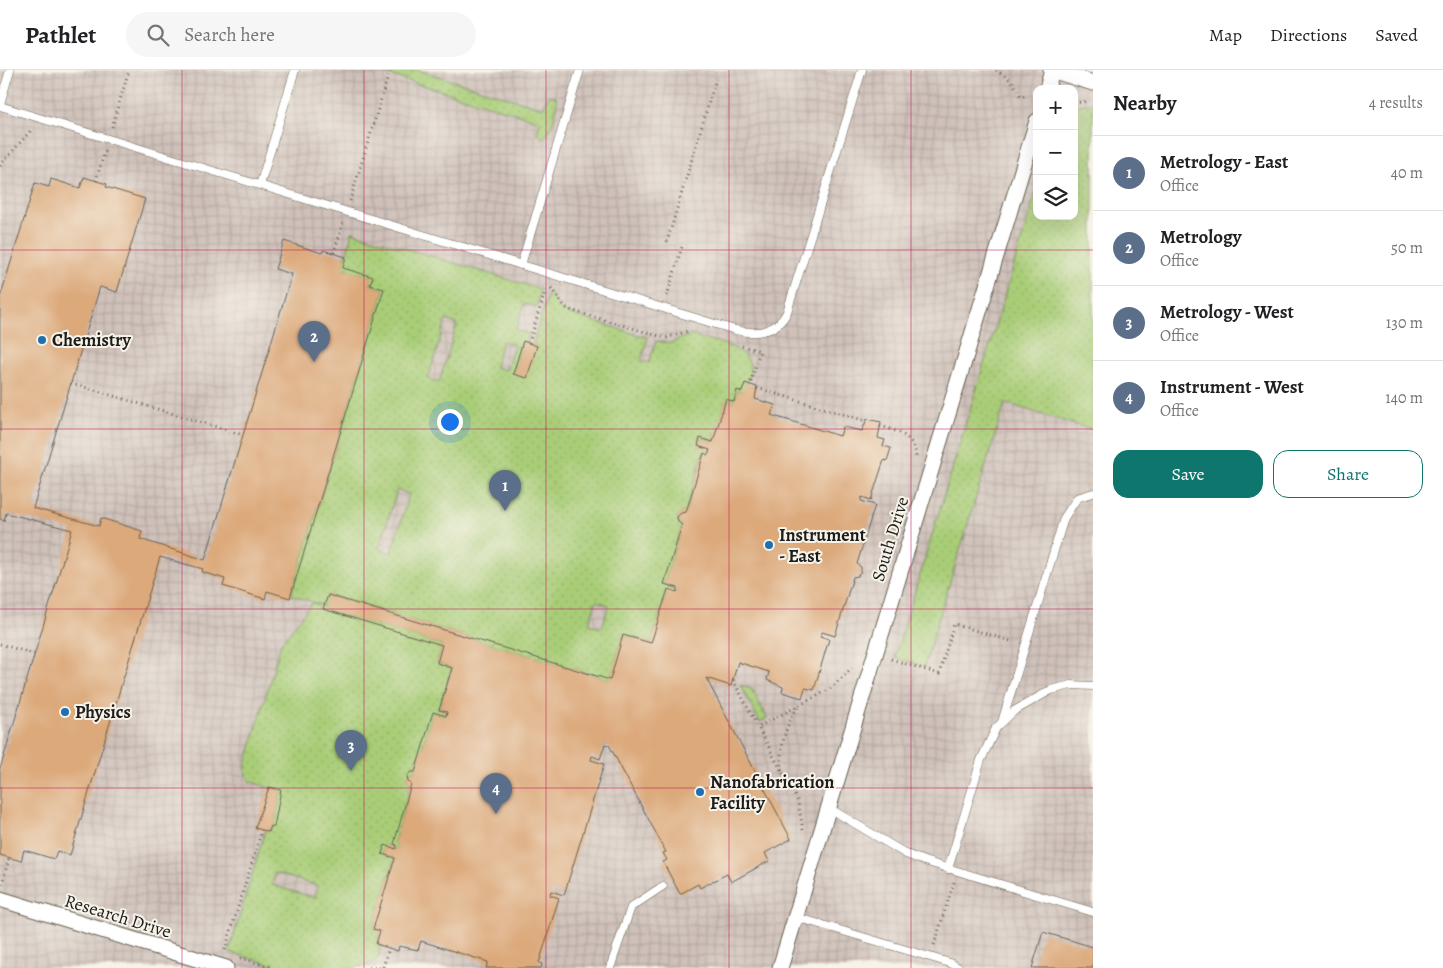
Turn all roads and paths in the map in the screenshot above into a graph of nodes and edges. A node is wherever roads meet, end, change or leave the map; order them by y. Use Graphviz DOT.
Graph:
graph roads {
  1 [pos="10,70"];
  2 [pos="129,70"];
  3 [pos="295,70"];
  4 [pos="390,70"];
  5 [pos="580,70"];
  6 [pos="862,70"];
  7 [pos="996,70"];
  8 [pos="1052,70"];
  9 [pos="716,79"];
  10 [pos="1093,83"];
  11 [pos="1047,85"];
  12 [pos="1027,95"];
  13 [pos="1093,101"];
  14 [pos="1078,103"];
  15 [pos="0,105"];
  16 [pos="111,129"];
  17 [pos="1034,130"];
  18 [pos="40,133"];
  19 [pos="95,150"];
  20 [pos="105,151"];
  21 [pos="114,155"];
  22 [pos="0,166"];
  23 [pos="96,181"];
  24 [pos="260,186"];
  25 [pos="350,201"];
  26 [pos="334,222"];
  27 [pos="343,223"];
  28 [pos="352,228"];
  29 [pos="667,242"];
  30 [pos="682,246"];
  31 [pos="334,253"];
  32 [pos="521,265"];
  33 [pos="538,284"];
  34 [pos="547,286"];
  35 [pos="663,308"];
  36 [pos="695,331"];
  37 [pos="733,343"];
  38 [pos="529,344"];
  39 [pos="71,383"];
  40 [pos="750,385"];
  41 [pos="757,388"];
  42 [pos="866,422"];
  43 [pos="880,426"];
  44 [pos="243,435"];
  45 [pos="916,466"];
  46 [pos="1093,494"];
  47 [pos="0,644"];
  48 [pos="1025,646"];
  49 [pos="34,654"];
  50 [pos="891,659"];
  51 [pos="856,661"];
  52 [pos="733,680"];
  53 [pos="1093,686"];
  54 [pos="802,703"];
  55 [pos="1002,722"];
  56 [pos="758,727"];
  57 [pos="782,773"];
  58 [pos="829,808"];
  59 [pos="262,830"];
  60 [pos="804,834"];
  61 [pos="9,858"];
  62 [pos="948,869"];
  63 [pos="957,872"];
  64 [pos="663,886"];
  65 [pos="0,889"];
  66 [pos="0,899"];
  67 [pos="1093,912"];
  68 [pos="796,917"];
  69 [pos="389,948"];
  70 [pos="930,957"];
  71 [pos="225,961"];
  72 [pos="369,968"];
  73 [pos="384,968"];
  74 [pos="610,968"];
  75 [pos="780,968"];
  76 [pos="959,968"];
  1 -- 15 [label="lane"];
  2 -- 16 [label="path"];
  3 -- 24 [label="lane"];
  4 -- 25 [label="path"];
  5 -- 32 [label="lane"];
  6 -- 35 [label="lane"];
  7 -- 12 [label="path"];
  8 -- 10 [label="street"];
  8 -- 11 [label="street"];
  9 -- 29 [label="path"];
  13 -- 14 [label="path"];
  15 -- 24 [label="lane"];
  17 -- 58 [label="street, South Drive"];
  18 -- 22 [label="path"];
  19 -- 20 [label="path"];
  20 -- 21 [label="path"];
  20 -- 23 [label="path"];
  24 -- 32 [label="lane"];
  26 -- 27 [label="path"];
  27 -- 28 [label="path"];
  27 -- 31 [label="path"];
  30 -- 35 [label="path"];
  32 -- 35 [label="lane"];
  33 -- 34 [label="path"];
  34 -- 36 [label="path"];
  34 -- 38 [label="path"];
  37 -- 40 [label="path"];
  39 -- 44 [label="path"];
  41 -- 42 [label="path"];
  43 -- 45 [label="path"];
  46 -- 48 [label="lane"];
  47 -- 49 [label="path"];
  48 -- 50 [label="path"];
  48 -- 55 [label="lane"];
  51 -- 54 [label="path"];
  52 -- 56 [label="path"];
  53 -- 55 [label="lane"];
  54 -- 56 [label="path"];
  54 -- 57 [label="path"];
  55 -- 62 [label="lane"];
  56 -- 57 [label="path"];
  57 -- 60 [label="path"];
  58 -- 62 [label="lane"];
  58 -- 68 [label="street, South Drive"];
  59 -- 71 [label="path"];
  61 -- 65 [label="path"];
  62 -- 63 [label="lane"];
  63 -- 67 [label="lane"];
  63 -- 70 [label="path"];
  64 -- 74 [label="lane"];
  66 -- 71 [label="street, Research Drive"];
  68 -- 70 [label="lane"];
  68 -- 75 [label="street, South Drive"];
  69 -- 73 [label="path"];
  70 -- 76 [label="lane"];
  72 -- 73 [label="path"];
}
